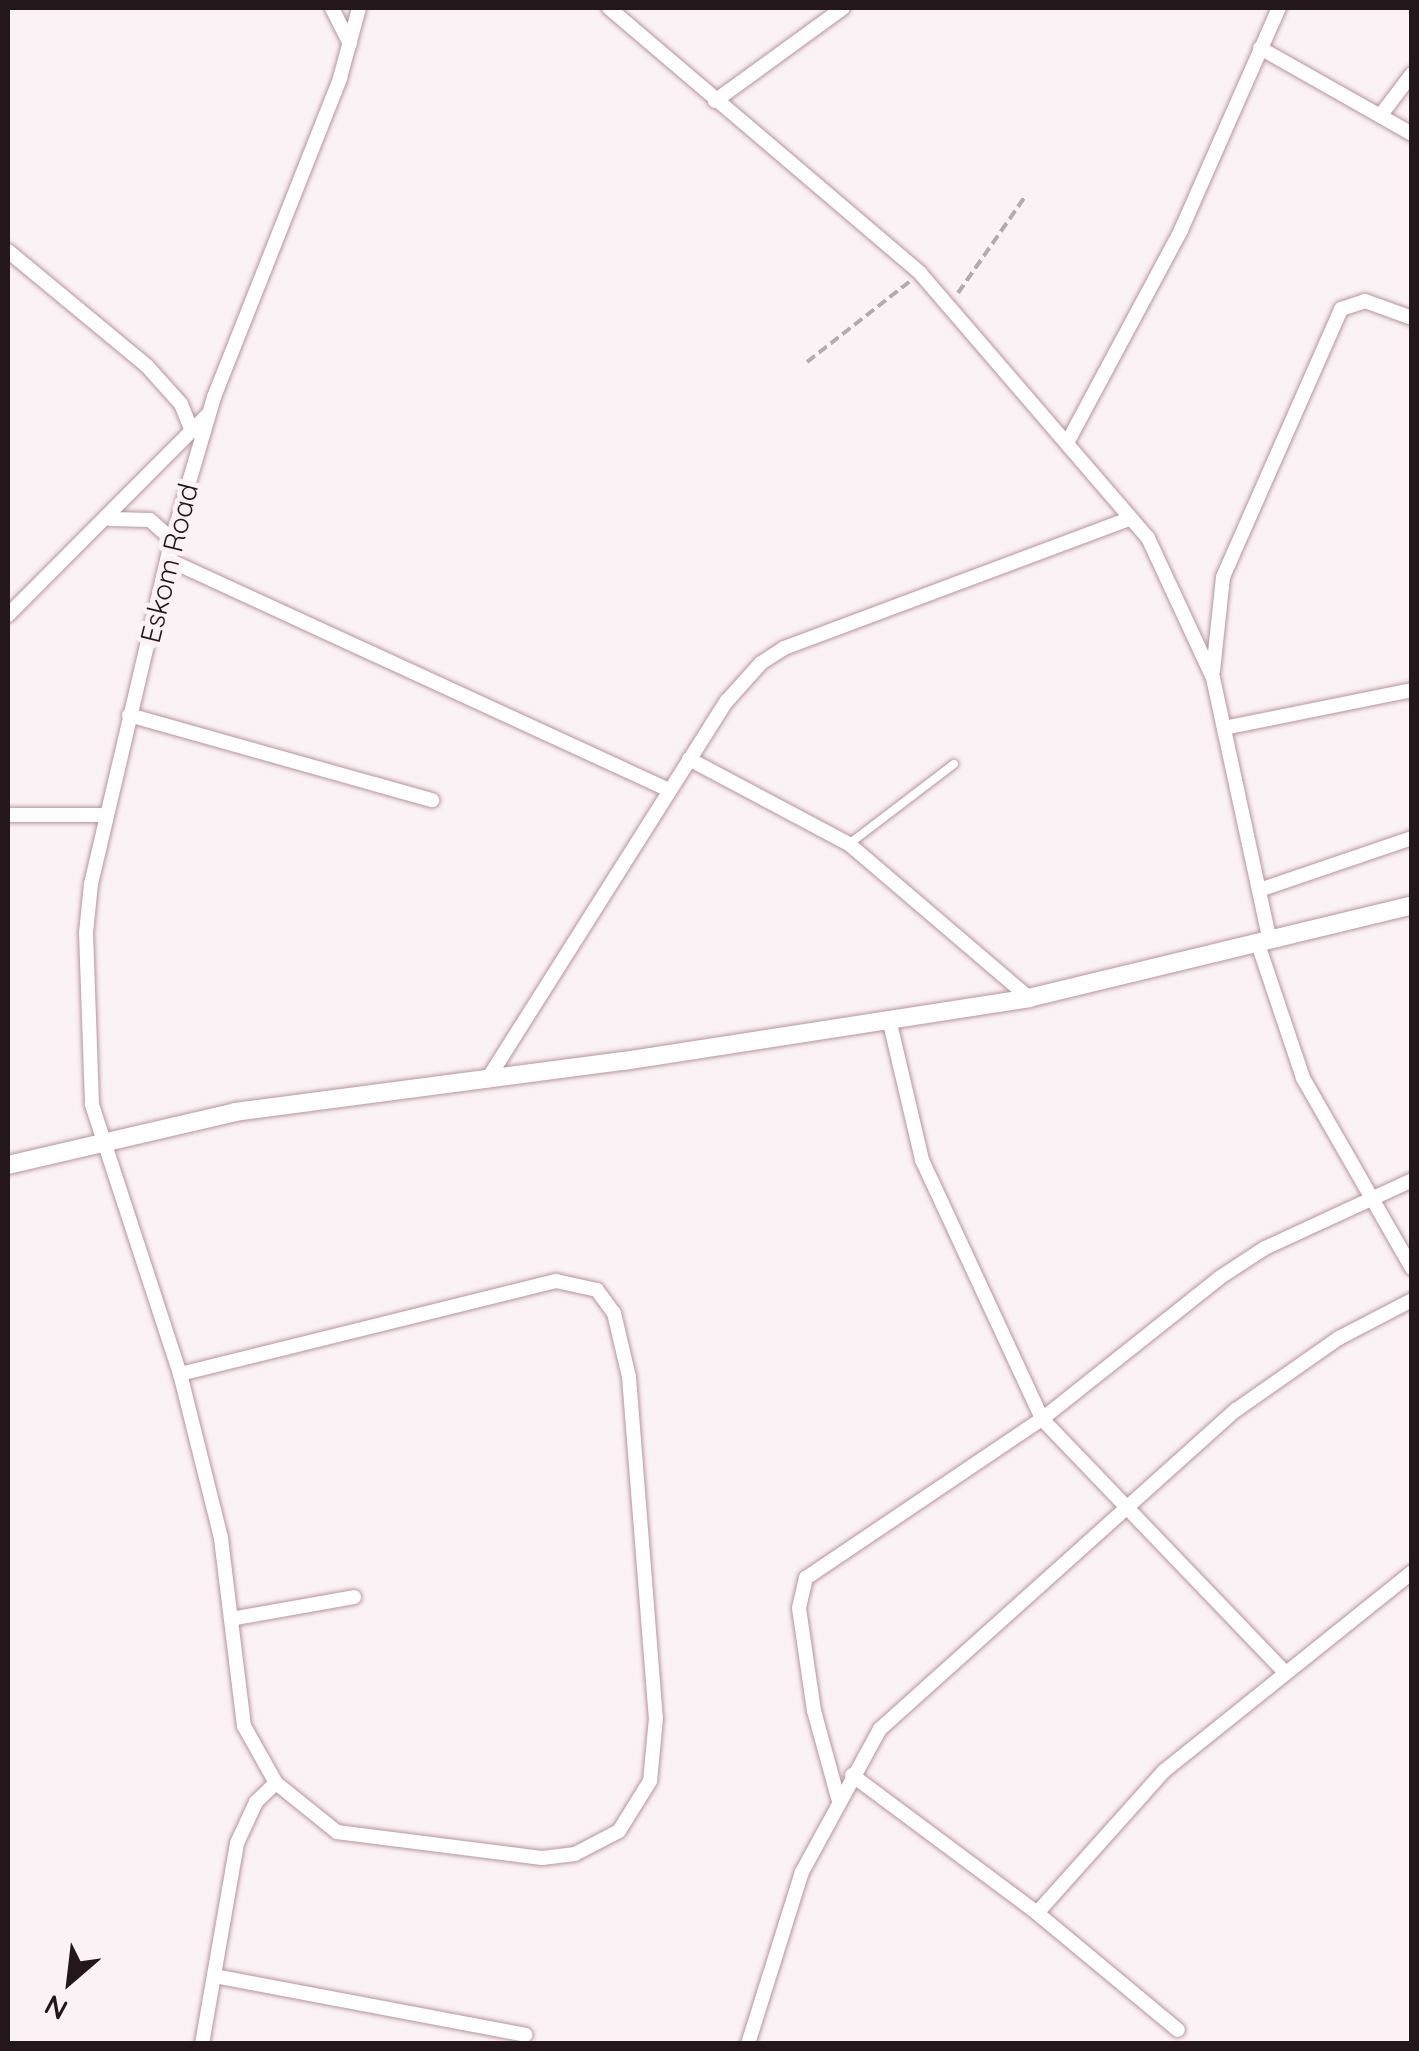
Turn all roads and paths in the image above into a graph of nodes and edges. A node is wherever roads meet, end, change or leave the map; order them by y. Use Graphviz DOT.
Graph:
graph roads {
  1 [pos="332,8"];
  2 [pos="359,8"];
  3 [pos="609,8"];
  4 [pos="843,8"];
  5 [pos="1277,9"];
  6 [pos="350,44"];
  7 [pos="1260,48"];
  8 [pos="1412,74"];
  9 [pos="715,101"];
  10 [pos="1380,116"];
  11 [pos="1412,134"];
  12 [pos="1024,198"];
  13 [pos="8,251"];
  14 [pos="920,273"];
  15 [pos="949,306"];
  16 [pos="1412,318"];
  17 [pos="808,362"];
  18 [pos="210,411"];
  19 [pos="192,431"];
  20 [pos="1067,443"];
  21 [pos="110,519"];
  22 [pos="1129,519"];
  23 [pos="172,540"];
  24 [pos="169,560"];
  25 [pos="8,615"];
  26 [pos="1213,678"];
  27 [pos="1412,690"];
  28 [pos="129,716"];
  29 [pos="1224,728"];
  30 [pos="689,759"];
  31 [pos="954,764"];
  32 [pos="669,790"];
  33 [pos="432,800"];
  34 [pos="8,815"];
  35 [pos="107,815"];
  36 [pos="1412,838"];
  37 [pos="850,844"];
  38 [pos="1262,889"];
  39 [pos="1412,904"];
  40 [pos="1264,943"];
  41 [pos="1029,998"];
  42 [pos="889,1019"];
  43 [pos="487,1080"];
  44 [pos="107,1138"];
  45 [pos="8,1165"];
  46 [pos="1412,1180"];
  47 [pos="1372,1197"];
  48 [pos="1412,1268"];
  49 [pos="1412,1300"];
  50 [pos="180,1374"];
  51 [pos="1042,1418"];
  52 [pos="1128,1513"];
  53 [pos="1412,1572"];
  54 [pos="354,1598"];
  55 [pos="232,1618"];
  56 [pos="1284,1672"];
  57 [pos="852,1775"];
  58 [pos="276,1782"];
  59 [pos="838,1798"];
  60 [pos="1037,1912"];
  61 [pos="214,1976"];
  62 [pos="1178,2030"];
  63 [pos="525,2035"];
  64 [pos="202,2044"];
  65 [pos="748,2044"];
  1 -- 6 [label="street"];
  2 -- 6 [label="street, Eskom Road"];
  3 -- 9 [label="street"];
  4 -- 9 [label="street"];
  5 -- 7 [label="street"];
  6 -- 18 [label="street, Eskom Road"];
  7 -- 10 [label="street"];
  7 -- 20 [label="street"];
  8 -- 10 [label="street"];
  9 -- 14 [label="street"];
  10 -- 11 [label="street"];
  12 -- 15 [label="path"];
  13 -- 19 [label="street"];
  14 -- 15 [label="street"];
  14 -- 17 [label="path"];
  15 -- 20 [label="street"];
  16 -- 26 [label="street"];
  18 -- 19 [label="street"];
  18 -- 23 [label="street, Eskom Road"];
  19 -- 21 [label="street"];
  20 -- 22 [label="street"];
  21 -- 23 [label="street"];
  21 -- 25 [label="street"];
  22 -- 26 [label="street"];
  22 -- 30 [label="street"];
  23 -- 24 [label="street, Eskom Road"];
  24 -- 28 [label="street, Eskom Road"];
  24 -- 32 [label="street"];
  26 -- 29 [label="street"];
  27 -- 29 [label="street"];
  28 -- 33 [label="street"];
  28 -- 35 [label="street, Eskom Road"];
  29 -- 38 [label="street"];
  30 -- 32 [label="street"];
  30 -- 37 [label="street"];
  31 -- 37 [label="lane"];
  32 -- 43 [label="street"];
  34 -- 35 [label="street"];
  35 -- 44 [label="street, Eskom Road"];
  36 -- 38 [label="street"];
  37 -- 41 [label="street"];
  38 -- 40 [label="street"];
  39 -- 40 [label="street"];
  40 -- 41 [label="street"];
  40 -- 47 [label="street"];
  41 -- 42 [label="street"];
  42 -- 43 [label="street"];
  42 -- 51 [label="street"];
  43 -- 44 [label="street"];
  44 -- 45 [label="street"];
  44 -- 50 [label="street, Eskom Road"];
  46 -- 47 [label="street"];
  47 -- 48 [label="street"];
  47 -- 51 [label="street"];
  49 -- 52 [label="street"];
  50 -- 55 [label="street, Eskom Road"];
  50 -- 58 [label="street"];
  51 -- 52 [label="street"];
  51 -- 59 [label="street"];
  52 -- 56 [label="street"];
  52 -- 57 [label="street"];
  53 -- 56 [label="street"];
  54 -- 55 [label="street"];
  55 -- 58 [label="street, Eskom Road"];
  56 -- 60 [label="street"];
  57 -- 59 [label="street"];
  57 -- 60 [label="street"];
  58 -- 61 [label="street"];
  59 -- 65 [label="street"];
  60 -- 62 [label="street"];
  61 -- 63 [label="street"];
  61 -- 64 [label="street"];
}
